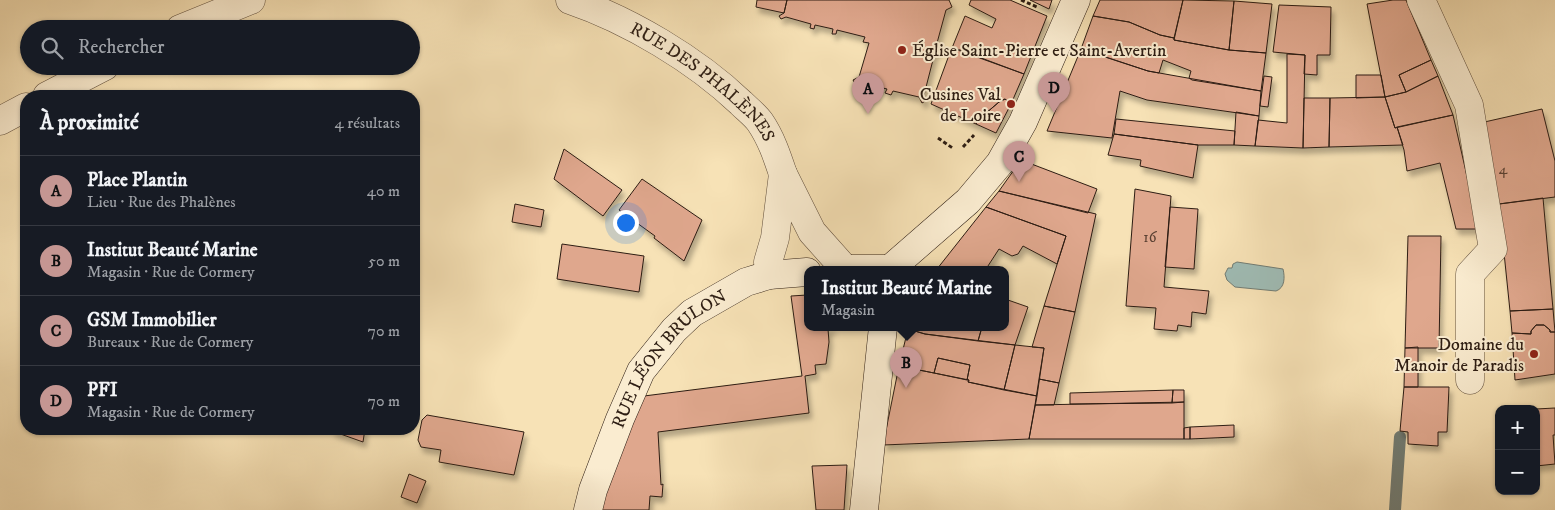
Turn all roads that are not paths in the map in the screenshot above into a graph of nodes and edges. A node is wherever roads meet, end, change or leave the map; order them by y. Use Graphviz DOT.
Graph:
graph roads {
  1 [pos="251,0"];
  2 [pos="570,0"];
  3 [pos="1076,0"];
  4 [pos="1421,0"];
  5 [pos="202,20"];
  6 [pos="88,75"];
  7 [pos="59,90"];
  8 [pos="20,110"];
  9 [pos="0,121"];
  10 [pos="783,174"];
  11 [pos="842,266"];
  12 [pos="893,266"];
  13 [pos="804,272"];
  14 [pos="769,275"];
  15 [pos="883,331"];
  16 [pos="1470,380"];
  17 [pos="588,510"];
  18 [pos="864,510"];
  1 -- 5 [label="street"];
  2 -- 10 [label="street, RUE DES PHALÈNES"];
  3 -- 12 [label="street"];
  4 -- 16 [label="street"];
  6 -- 7 [label="street"];
  8 -- 9 [label="street"];
  10 -- 11 [label="street, RUE DES PHALÈNES"];
  10 -- 14 [label="street, RUE DES PHALÈNES"];
  13 -- 14 [label="street, RUE LÉON BRULON"];
  14 -- 17 [label="street, RUE LÉON BRULON"];
  15 -- 18 [label="street"];
}
